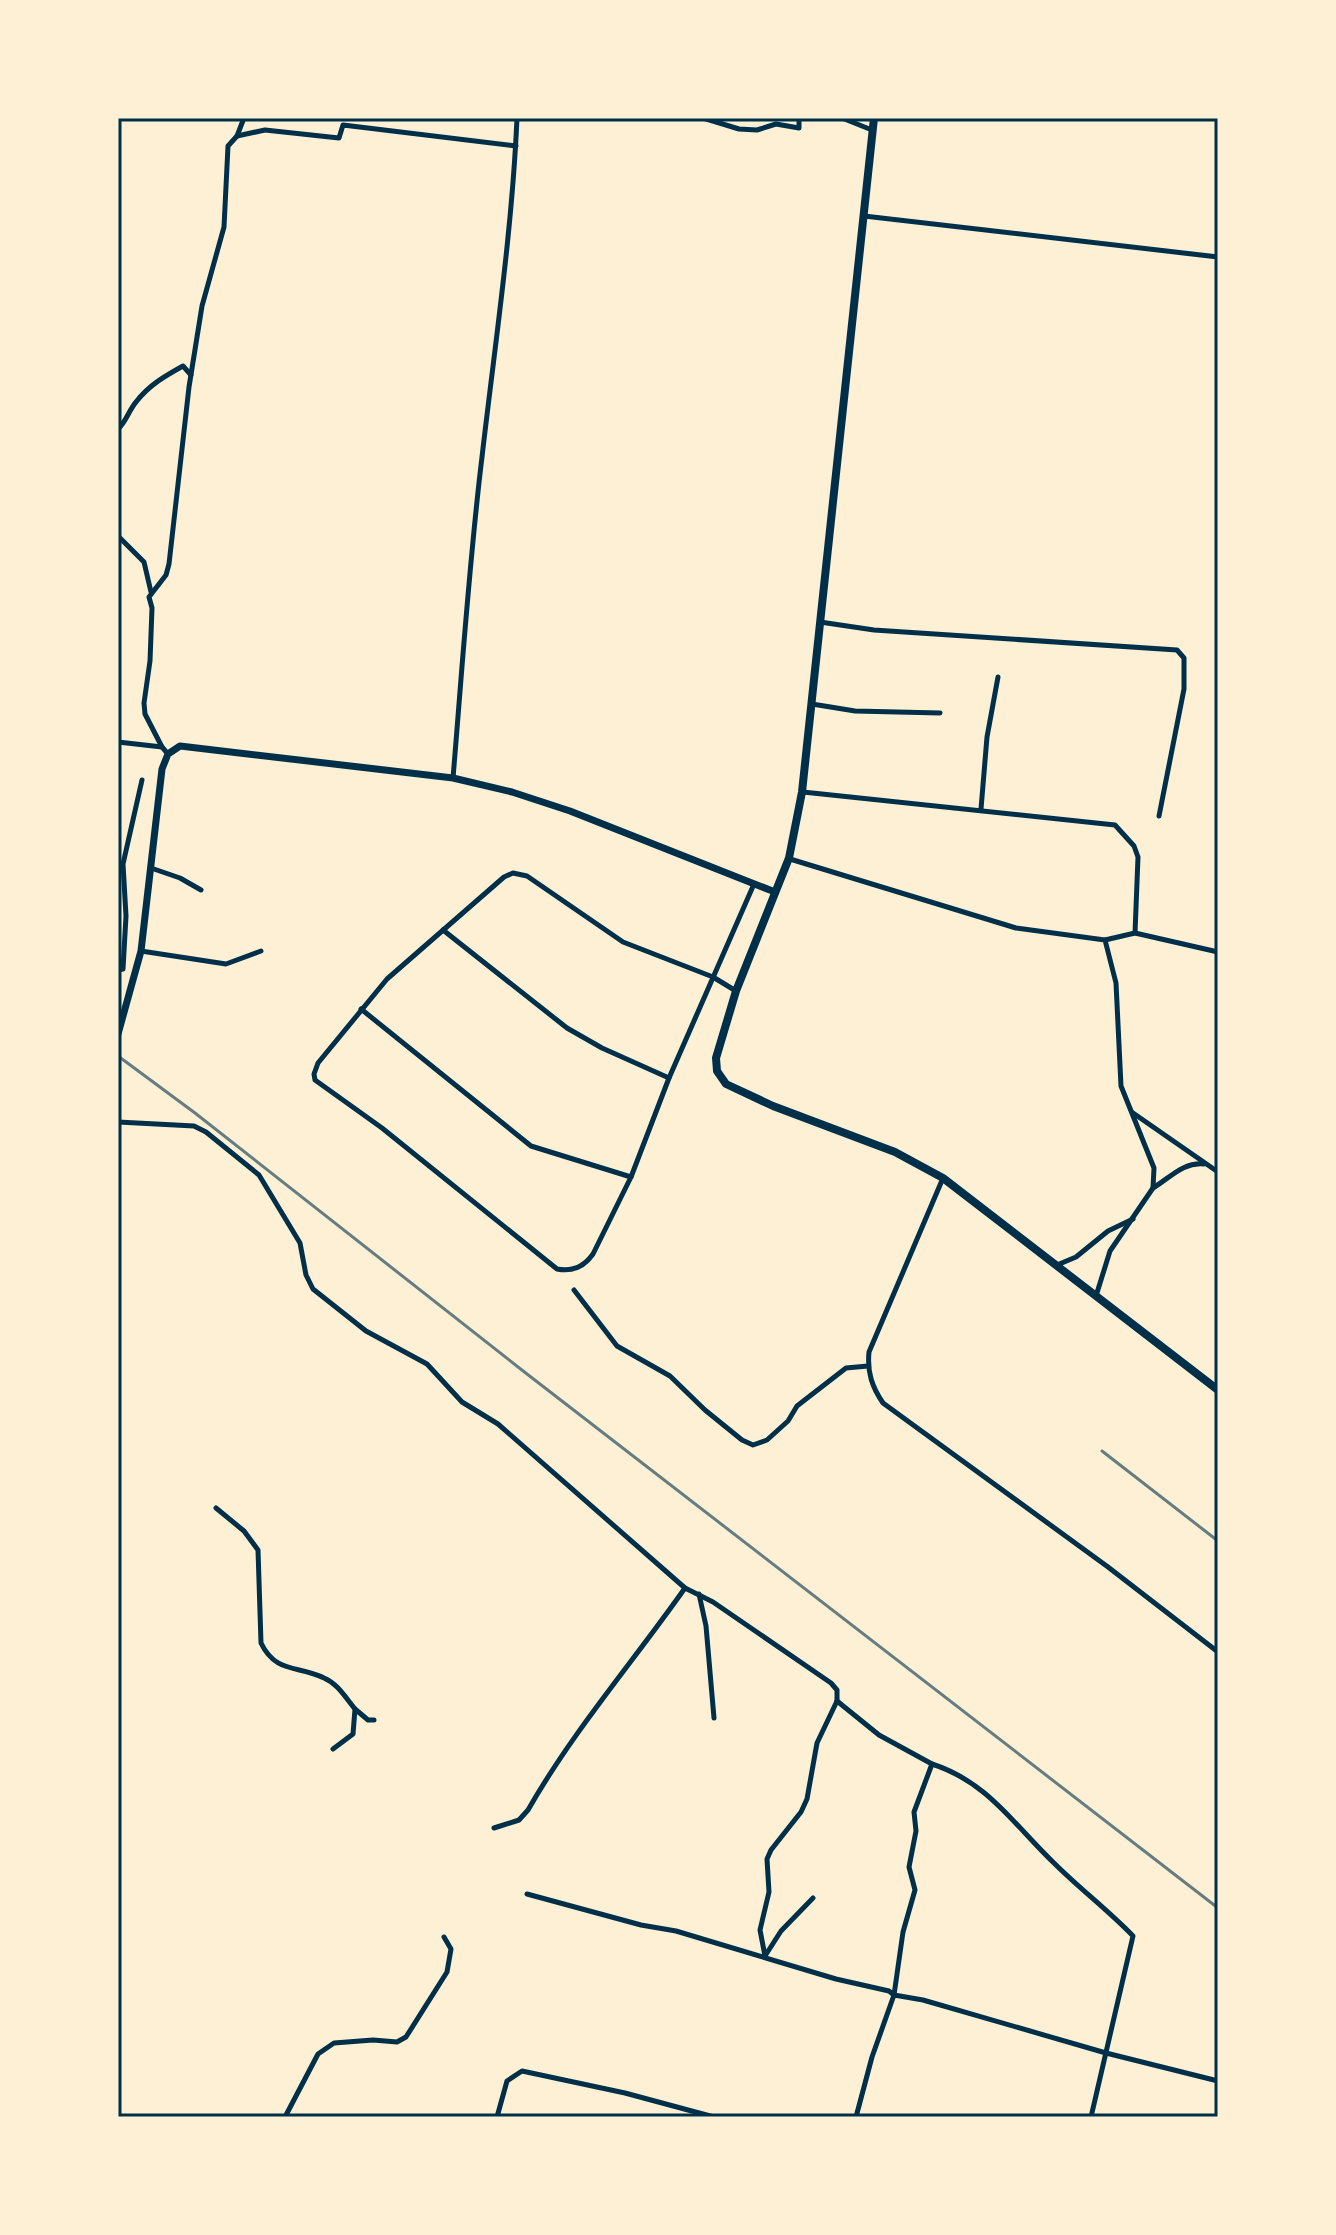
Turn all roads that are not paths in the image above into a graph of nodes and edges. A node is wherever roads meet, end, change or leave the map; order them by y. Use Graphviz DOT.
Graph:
graph roads {
  1 [pos="244,118"];
  2 [pos="517,118"];
  3 [pos="703,118"];
  4 [pos="799,118"];
  5 [pos="842,118"];
  6 [pos="874,118"];
  7 [pos="872,130"];
  8 [pos="237,136"];
  9 [pos="516,146"];
  10 [pos="863,216"];
  11 [pos="1218,257"];
  12 [pos="191,375"];
  13 [pos="118,429"];
  14 [pos="118,536"];
  15 [pos="151,593"];
  16 [pos="820,622"];
  17 [pos="998,677"];
  18 [pos="811,704"];
  19 [pos="940,713"];
  20 [pos="118,742"];
  21 [pos="165,750"];
  22 [pos="453,778"];
  23 [pos="142,780"];
  24 [pos="802,792"];
  25 [pos="981,809"];
  26 [pos="1159,816"];
  27 [pos="789,858"];
  28 [pos="151,868"];
  29 [pos="754,884"];
  30 [pos="201,890"];
  31 [pos="775,892"];
  32 [pos="443,930"];
  33 [pos="1135,933"];
  34 [pos="1105,940"];
  35 [pos="141,951"];
  36 [pos="261,951"];
  37 [pos="1218,952"];
  38 [pos="118,970"];
  39 [pos="713,977"];
  40 [pos="736,991"];
  41 [pos="361,1009"];
  42 [pos="118,1034"];
  43 [pos="669,1078"];
  44 [pos="1132,1112"];
  45 [pos="118,1122"];
  46 [pos="1206,1164"];
  47 [pos="1218,1172"];
  48 [pos="631,1177"];
  49 [pos="943,1178"];
  50 [pos="1153,1188"];
  51 [pos="1134,1219"];
  52 [pos="1056,1265"];
  53 [pos="574,1290"];
  54 [pos="1096,1296"];
  55 [pos="868,1366"];
  56 [pos="1218,1390"];
  57 [pos="216,1508"];
  58 [pos="685,1588"];
  59 [pos="699,1593"];
  60 [pos="1218,1652"];
  61 [pos="837,1701"];
  62 [pos="355,1709"];
  63 [pos="714,1718"];
  64 [pos="374,1720"];
  65 [pos="333,1749"];
  66 [pos="932,1764"];
  67 [pos="494,1828"];
  68 [pos="527,1894"];
  69 [pos="813,1898"];
  70 [pos="444,1937"];
  71 [pos="765,1956"];
  72 [pos="894,1995"];
  73 [pos="1106,2053"];
  74 [pos="1218,2081"];
  75 [pos="285,2117"];
  76 [pos="497,2117"];
  77 [pos="714,2117"];
  78 [pos="856,2117"];
  79 [pos="1091,2117"];
  1 -- 8 [label="street"];
  2 -- 9 [label="street"];
  3 -- 4 [label="street"];
  5 -- 7 [label="street"];
  6 -- 7 [label="main road"];
  7 -- 10 [label="main road"];
  8 -- 9 [label="street"];
  8 -- 12 [label="street"];
  9 -- 22 [label="street"];
  10 -- 11 [label="street"];
  10 -- 16 [label="main road"];
  12 -- 13 [label="street"];
  12 -- 15 [label="street"];
  14 -- 15 [label="street"];
  15 -- 21 [label="street"];
  16 -- 18 [label="main road"];
  16 -- 26 [label="street"];
  17 -- 25 [label="street"];
  18 -- 19 [label="street"];
  18 -- 24 [label="main road"];
  20 -- 21 [label="street"];
  21 -- 22 [label="street"];
  21 -- 28 [label="street"];
  22 -- 29 [label="street"];
  23 -- 38 [label="street"];
  24 -- 25 [label="street"];
  24 -- 27 [label="main road"];
  25 -- 33 [label="street"];
  27 -- 31 [label="main road"];
  27 -- 34 [label="street"];
  28 -- 30 [label="street"];
  28 -- 35 [label="street"];
  29 -- 31 [label="street"];
  29 -- 39 [label="street"];
  31 -- 40 [label="main road"];
  32 -- 39 [label="street"];
  32 -- 41 [label="street"];
  32 -- 43 [label="street"];
  33 -- 34 [label="street"];
  33 -- 37 [label="street"];
  34 -- 44 [label="street"];
  35 -- 36 [label="street"];
  35 -- 42 [label="street"];
  39 -- 40 [label="street"];
  39 -- 43 [label="street"];
  40 -- 49 [label="main road"];
  41 -- 48 [label="street"];
  41 -- 48 [label="street"];
  43 -- 48 [label="street"];
  44 -- 46 [label="street"];
  44 -- 50 [label="street"];
  45 -- 58 [label="street"];
  46 -- 47 [label="street"];
  46 -- 50 [label="street"];
  49 -- 52 [label="main road"];
  49 -- 55 [label="street"];
  50 -- 51 [label="street"];
  51 -- 52 [label="street"];
  51 -- 54 [label="street"];
  52 -- 54 [label="main road"];
  53 -- 55 [label="street"];
  54 -- 56 [label="main road"];
  55 -- 60 [label="street"];
  57 -- 62 [label="street"];
  58 -- 59 [label="street"];
  58 -- 67 [label="street"];
  59 -- 61 [label="street"];
  59 -- 63 [label="street"];
  61 -- 66 [label="street"];
  61 -- 71 [label="street"];
  62 -- 64 [label="street"];
  62 -- 65 [label="street"];
  66 -- 72 [label="street"];
  66 -- 73 [label="street"];
  68 -- 71 [label="street"];
  69 -- 71 [label="street"];
  70 -- 75 [label="street"];
  71 -- 72 [label="street"];
  72 -- 73 [label="street"];
  72 -- 78 [label="street"];
  73 -- 74 [label="street"];
  73 -- 79 [label="street"];
  76 -- 77 [label="street"];
}
